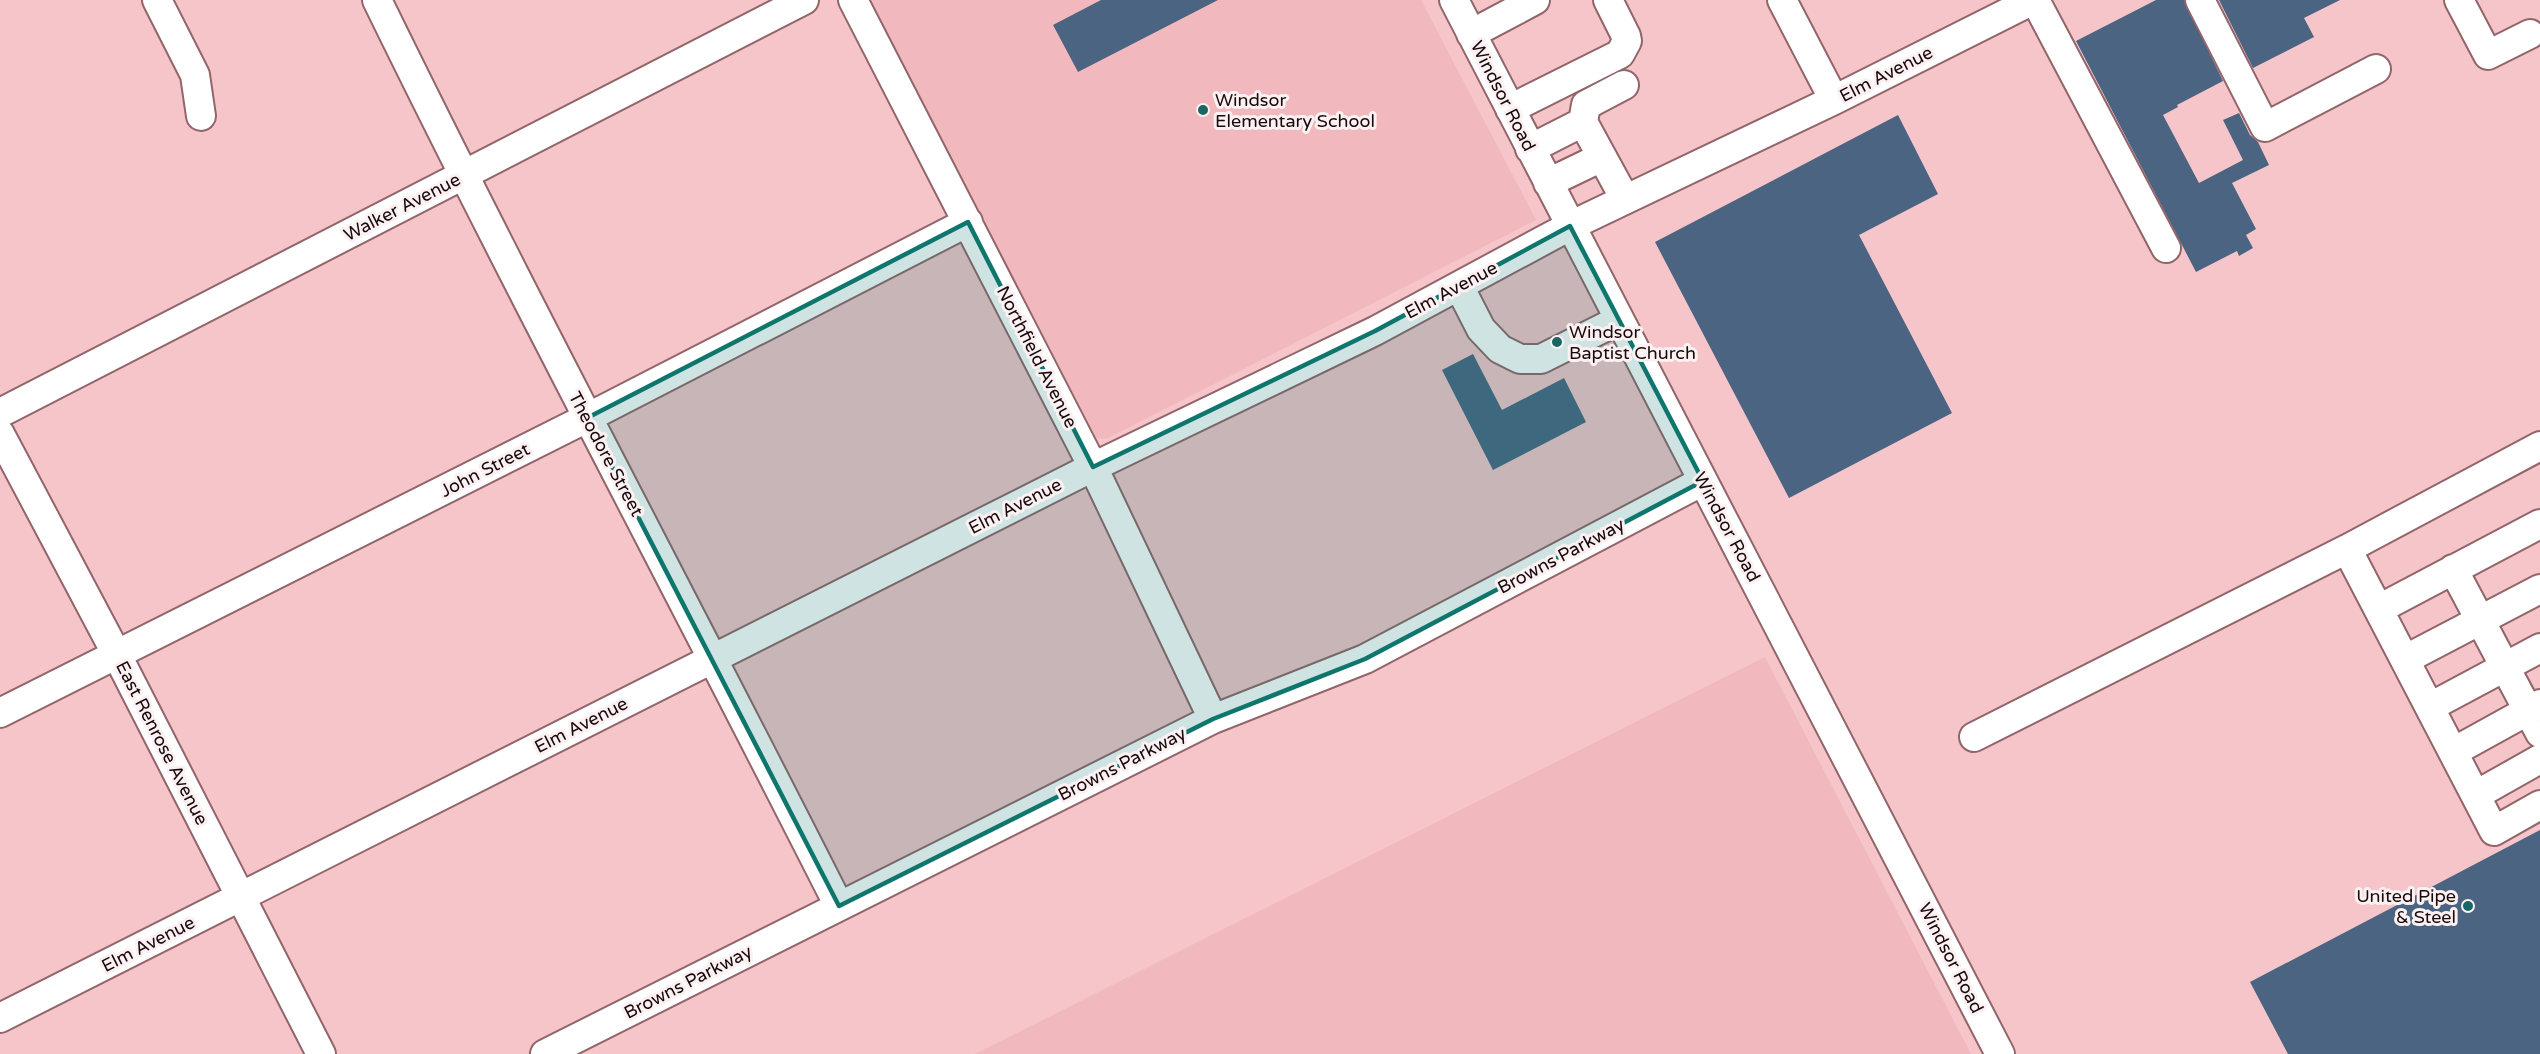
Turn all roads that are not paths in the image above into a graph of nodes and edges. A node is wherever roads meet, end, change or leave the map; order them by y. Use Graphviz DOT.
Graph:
graph roads {
  1 [pos="157,0"];
  2 [pos="377,0"];
  3 [pos="804,0"];
  4 [pos="853,0"];
  5 [pos="1454,0"];
  6 [pos="1535,0"];
  7 [pos="1608,0"];
  8 [pos="1782,0"];
  9 [pos="2034,0"];
  10 [pos="2200,0"];
  11 [pos="2458,0"];
  12 [pos="1472,34"];
  13 [pos="2530,34"];
  14 [pos="2376,69"];
  15 [pos="1624,85"];
  16 [pos="1834,100"];
  17 [pos="1510,109"];
  18 [pos="201,117"];
  19 [pos="1583,122"];
  20 [pos="1530,149"];
  21 [pos="1602,157"];
  22 [pos="463,176"];
  23 [pos="1548,183"];
  24 [pos="1625,200"];
  25 [pos="968,222"];
  26 [pos="1570,226"];
  27 [pos="2166,248"];
  28 [pos="1459,286"];
  29 [pos="1619,320"];
  30 [pos="0,413"];
  31 [pos="587,418"];
  32 [pos="0,434"];
  33 [pos="2540,446"];
  34 [pos="1093,466"];
  35 [pos="1703,481"];
  36 [pos="2540,524"];
  37 [pos="2347,549"];
  38 [pos="2453,569"];
  39 [pos="2540,589"];
  40 [pos="2379,609"];
  41 [pos="2479,620"];
  42 [pos="2540,648"];
  43 [pos="117,655"];
  44 [pos="714,658"];
  45 [pos="2406,659"];
  46 [pos="2504,667"];
  47 [pos="2430,707"];
  48 [pos="0,713"];
  49 [pos="2536,716"];
  50 [pos="1213,719"];
  51 [pos="1974,737"];
  52 [pos="2453,752"];
  53 [pos="2540,759"];
  54 [pos="2476,795"];
  55 [pos="2540,805"];
  56 [pos="242,897"];
  57 [pos="839,906"];
  58 [pos="0,1018"];
  59 [pos="321,1054"];
  60 [pos="545,1054"];
  61 [pos="2000,1054"];
  1 -- 18 [label="street"];
  2 -- 22 [label="street, Theodore Street"];
  3 -- 22 [label="street, Walker Avenue"];
  4 -- 25 [label="street, Northfield Avenue"];
  5 -- 12 [label="street, Windsor Road"];
  6 -- 12 [label="street"];
  7 -- 17 [label="street"];
  8 -- 16 [label="street"];
  9 -- 16 [label="street, Elm Avenue"];
  9 -- 27 [label="street"];
  10 -- 14 [label="street"];
  11 -- 13 [label="street"];
  12 -- 17 [label="street, Windsor Road"];
  15 -- 19 [label="street"];
  16 -- 24 [label="street, Elm Avenue"];
  17 -- 20 [label="street, Windsor Road"];
  19 -- 20 [label="street"];
  19 -- 21 [label="street"];
  20 -- 23 [label="street, Windsor Road"];
  21 -- 23 [label="street"];
  21 -- 24 [label="street"];
  22 -- 30 [label="street, Walker Avenue"];
  22 -- 31 [label="street, Theodore Street"];
  23 -- 26 [label="street, Windsor Road"];
  24 -- 26 [label="street, Elm Avenue"];
  25 -- 31 [label="street, John Street"];
  25 -- 34 [label="street, Northfield Avenue"];
  26 -- 28 [label="street, Elm Avenue"];
  26 -- 29 [label="street, Windsor Road"];
  28 -- 29 [label="street"];
  28 -- 34 [label="street, Elm Avenue"];
  29 -- 35 [label="street, Windsor Road"];
  31 -- 43 [label="street, John Street"];
  31 -- 44 [label="street, Theodore Street"];
  32 -- 43 [label="street, East Renrose Avenue"];
  33 -- 37 [label="street"];
  34 -- 44 [label="street, Elm Avenue"];
  34 -- 50 [label="street, Northfield Avenue"];
  35 -- 50 [label="street, Browns Parkway"];
  35 -- 61 [label="street, Windsor Road"];
  36 -- 38 [label="street"];
  37 -- 40 [label="street"];
  37 -- 51 [label="street"];
  38 -- 40 [label="street"];
  38 -- 41 [label="street"];
  39 -- 41 [label="street"];
  40 -- 45 [label="street"];
  41 -- 45 [label="street"];
  41 -- 46 [label="street"];
  42 -- 46 [label="street"];
  43 -- 48 [label="street, John Street"];
  43 -- 56 [label="street, East Renrose Avenue"];
  44 -- 56 [label="street, Elm Avenue"];
  44 -- 57 [label="street, Theodore Street"];
  45 -- 47 [label="street"];
  46 -- 47 [label="street"];
  46 -- 49 [label="street"];
  47 -- 52 [label="street"];
  49 -- 52 [label="street"];
  50 -- 57 [label="street, Browns Parkway"];
  52 -- 54 [label="street"];
  53 -- 54 [label="street"];
  54 -- 55 [label="street"];
  56 -- 58 [label="street, Elm Avenue"];
  56 -- 59 [label="street, East Renrose Avenue"];
  57 -- 60 [label="street, Browns Parkway"];
}
